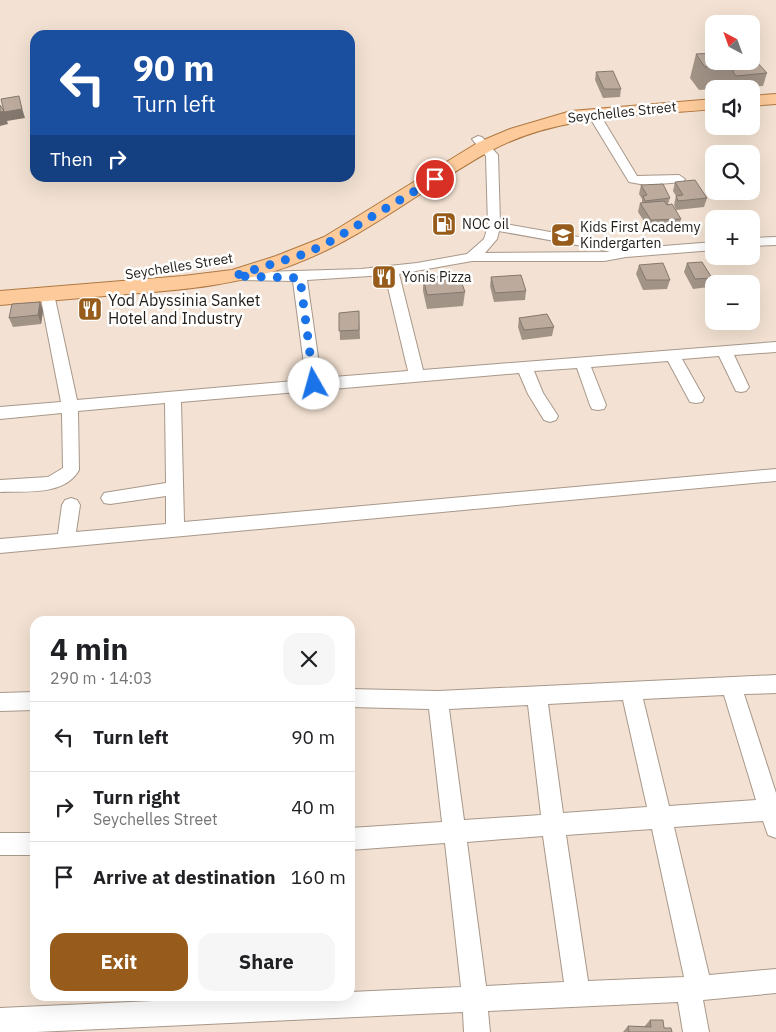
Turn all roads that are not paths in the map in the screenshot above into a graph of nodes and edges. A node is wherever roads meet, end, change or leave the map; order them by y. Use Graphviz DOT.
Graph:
graph roads {
  1 [pos="776,93"];
  2 [pos="760,94"];
  3 [pos="705,98"];
  4 [pos="776,99"];
  5 [pos="760,100"];
  6 [pos="705,105"];
  7 [pos="593,113"];
  8 [pos="482,142"];
  9 [pos="679,179"];
  10 [pos="494,226"];
  11 [pos="776,241"];
  12 [pos="760,242"];
  13 [pos="705,247"];
  14 [pos="626,253"];
  15 [pos="472,257"];
  16 [pos="391,270"];
  17 [pos="234,276"];
  18 [pos="300,278"];
  19 [pos="0,288"];
  20 [pos="47,294"];
  21 [pos="0,298"];
  22 [pos="776,347"];
  23 [pos="724,350"];
  24 [pos="672,354"];
  25 [pos="582,362"];
  26 [pos="524,367"];
  27 [pos="417,376"];
  28 [pos="314,384"];
  29 [pos="742,387"];
  30 [pos="173,398"];
  31 [pos="696,398"];
  32 [pos="598,405"];
  33 [pos="70,407"];
  34 [pos="0,413"];
  35 [pos="550,416"];
  36 [pos="776,475"];
  37 [pos="0,486"];
  38 [pos="174,488"];
  39 [pos="110,498"];
  40 [pos="71,505"];
  41 [pos="175,529"];
  42 [pos="66,541"];
  43 [pos="0,546"];
  44 [pos="776,684"];
  45 [pos="731,685"];
  46 [pos="631,690"];
  47 [pos="537,695"];
  48 [pos="355,698"];
  49 [pos="438,700"];
  50 [pos="30,701"];
  51 [pos="0,702"];
  52 [pos="774,815"];
  53 [pos="660,817"];
  54 [pos="553,825"];
  55 [pos="453,832"];
  56 [pos="355,839"];
  57 [pos="0,844"];
  58 [pos="30,844"];
  59 [pos="776,981"];
  60 [pos="694,988"];
  61 [pos="578,994"];
  62 [pos="475,997"];
  63 [pos="355,1000"];
  64 [pos="331,1001"];
  65 [pos="0,1021"];
  66 [pos="68,1025"];
  67 [pos="476,1032"];
  68 [pos="696,1032"];
  1 -- 2 [label="main road"];
  3 -- 8 [label="main road, Seychelles Street"];
  4 -- 5 [label="main road"];
  6 -- 7 [label="main road, Seychelles Street"];
  7 -- 8 [label="main road, Seychelles Street"];
  7 -- 9 [label="street"];
  8 -- 10 [label="street"];
  8 -- 17 [label="main road, Seychelles Street"];
  8 -- 19 [label="main road, Seychelles Street"];
  10 -- 14 [label="street"];
  10 -- 15 [label="street"];
  11 -- 12 [label="street"];
  13 -- 14 [label="street"];
  14 -- 15 [label="street"];
  15 -- 16 [label="street"];
  16 -- 18 [label="street"];
  16 -- 27 [label="street"];
  17 -- 18 [label="street"];
  17 -- 20 [label="main road, Seychelles Street"];
  18 -- 28 [label="street"];
  20 -- 21 [label="main road, Seychelles Street"];
  20 -- 33 [label="street"];
  22 -- 23 [label="street"];
  23 -- 24 [label="street"];
  23 -- 29 [label="street"];
  24 -- 25 [label="street"];
  24 -- 31 [label="street"];
  25 -- 26 [label="street"];
  25 -- 32 [label="street"];
  26 -- 27 [label="street"];
  26 -- 35 [label="street"];
  27 -- 28 [label="street"];
  28 -- 30 [label="street"];
  30 -- 33 [label="street"];
  30 -- 38 [label="street"];
  33 -- 34 [label="street"];
  33 -- 37 [label="street"];
  36 -- 41 [label="street"];
  38 -- 39 [label="street"];
  38 -- 41 [label="street"];
  40 -- 42 [label="street"];
  41 -- 42 [label="street"];
  42 -- 43 [label="street"];
  44 -- 45 [label="street"];
  45 -- 46 [label="street"];
  45 -- 52 [label="street"];
  46 -- 47 [label="street"];
  46 -- 53 [label="street"];
  47 -- 49 [label="street"];
  47 -- 54 [label="street"];
  48 -- 49 [label="street"];
  49 -- 55 [label="street"];
  50 -- 51 [label="street"];
  52 -- 53 [label="street"];
  53 -- 54 [label="street"];
  53 -- 60 [label="street"];
  54 -- 55 [label="street"];
  54 -- 61 [label="street"];
  55 -- 56 [label="street"];
  55 -- 62 [label="street"];
  57 -- 58 [label="street"];
  59 -- 60 [label="street"];
  60 -- 61 [label="street"];
  60 -- 68 [label="street"];
  61 -- 62 [label="street"];
  62 -- 63 [label="street"];
  62 -- 67 [label="street"];
  64 -- 66 [label="street"];
  65 -- 66 [label="street"];
}
